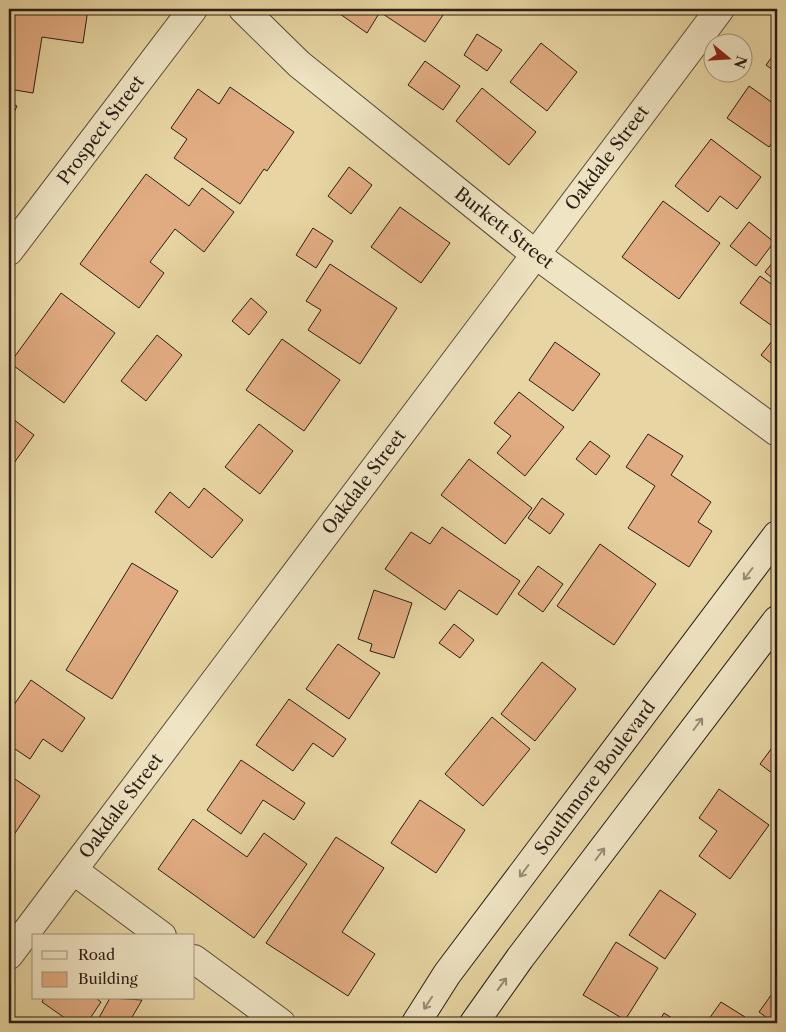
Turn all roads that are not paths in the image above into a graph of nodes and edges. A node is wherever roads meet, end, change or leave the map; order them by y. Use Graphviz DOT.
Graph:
graph roads {
  1 [pos="193,9"];
  2 [pos="243,9"];
  3 [pos="720,9"];
  4 [pos="9,251"];
  5 [pos="535,254"];
  6 [pos="777,432"];
  7 [pos="777,535"];
  8 [pos="777,620"];
  9 [pos="73,870"];
  10 [pos="159,934"];
  11 [pos="9,955"];
  12 [pos="195,960"];
  13 [pos="281,1023"];
  14 [pos="416,1023"];
  15 [pos="474,1023"];
  1 -- 4 [label="street, Prospect Street"];
  2 -- 5 [label="street, Burkett Street"];
  3 -- 5 [label="street, Oakdale Street"];
  5 -- 6 [label="street, Burkett Street"];
  5 -- 9 [label="street, Oakdale Street"];
  7 -- 14 [label="street, Southmore Boulevard, one-way"];
  15 -- 8 [label="street, one-way"];
  9 -- 10 [label="street"];
  9 -- 11 [label="street, Oakdale Street"];
  12 -- 13 [label="street"];
}
